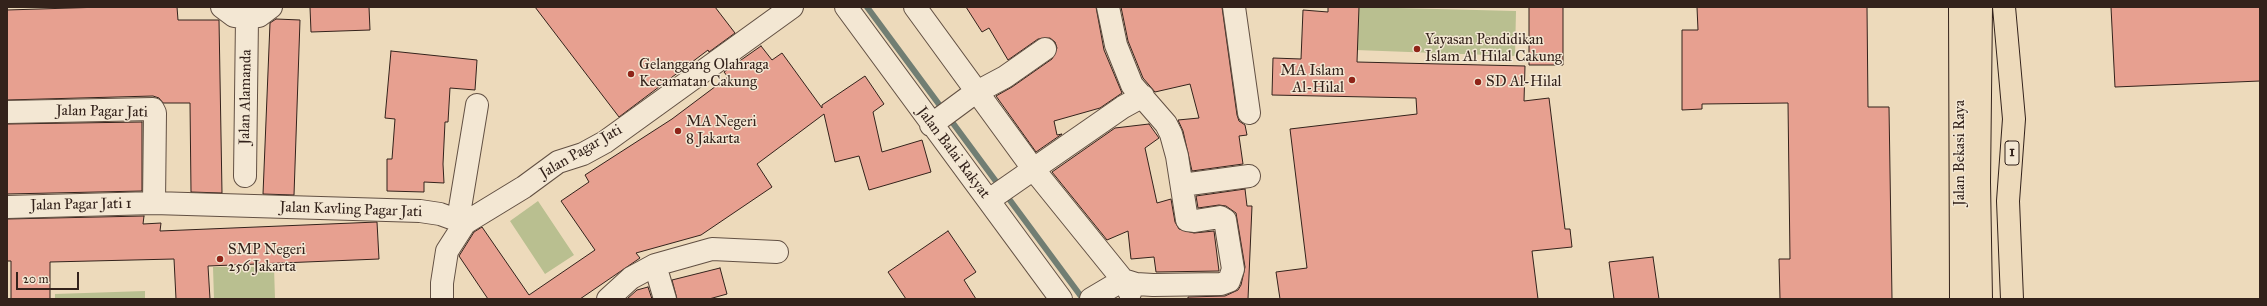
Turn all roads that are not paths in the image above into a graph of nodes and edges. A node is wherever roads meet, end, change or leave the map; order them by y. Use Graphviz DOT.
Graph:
graph roads {
  1 [pos="222,7"];
  2 [pos="272,7"];
  3 [pos="792,7"];
  4 [pos="846,7"];
  5 [pos="915,7"];
  6 [pos="1108,7"];
  7 [pos="1234,7"];
  8 [pos="1960,7"];
  9 [pos="1981,7"];
  10 [pos="2004,7"];
  11 [pos="247,18"];
  12 [pos="1045,49"];
  13 [pos="976,93"];
  14 [pos="1143,96"];
  15 [pos="477,105"];
  16 [pos="7,112"];
  17 [pos="1248,113"];
  18 [pos="937,121"];
  19 [pos="1030,172"];
  20 [pos="245,176"];
  21 [pos="1249,176"];
  22 [pos="1182,185"];
  23 [pos="995,195"];
  24 [pos="154,203"];
  25 [pos="7,207"];
  26 [pos="461,221"];
  27 [pos="777,252"];
  28 [pos="655,265"];
  29 [pos="1116,284"];
  30 [pos="442,299"];
  31 [pos="608,299"];
  32 [pos="665,299"];
  33 [pos="1061,299"];
  34 [pos="1091,299"];
  35 [pos="1134,299"];
  36 [pos="1960,299"];
  37 [pos="1981,299"];
  38 [pos="2012,299"];
  1 -- 11 [label="street"];
  2 -- 11 [label="street"];
  3 -- 26 [label="street, Jalan Pagar Jati"];
  4 -- 18 [label="street, Jalan Balai Rakyat"];
  5 -- 13 [label="street"];
  6 -- 14 [label="street"];
  7 -- 17 [label="street"];
  8 -- 36 [label="highway, Jalan Bekasi Raya"];
  9 -- 37 [label="highway"];
  10 -- 38 [label="highway, 1"];
  11 -- 20 [label="street, Jalan Alamanda"];
  12 -- 13 [label="street"];
  13 -- 18 [label="street"];
  13 -- 19 [label="street"];
  14 -- 19 [label="street"];
  14 -- 22 [label="street"];
  15 -- 26 [label="street"];
  16 -- 24 [label="street, Jalan Pagar Jati"];
  18 -- 23 [label="street, Jalan Balai Rakyat"];
  19 -- 23 [label="street"];
  19 -- 29 [label="street"];
  21 -- 22 [label="street"];
  22 -- 29 [label="street"];
  23 -- 33 [label="street, Jalan Balai Rakyat"];
  24 -- 25 [label="street, Jalan Pagar Jati 1"];
  24 -- 26 [label="street, Jalan Kavling Pagar Jati"];
  26 -- 30 [label="street"];
  27 -- 28 [label="street"];
  28 -- 31 [label="street"];
  28 -- 32 [label="street"];
  29 -- 34 [label="street"];
  29 -- 35 [label="street"];
}
